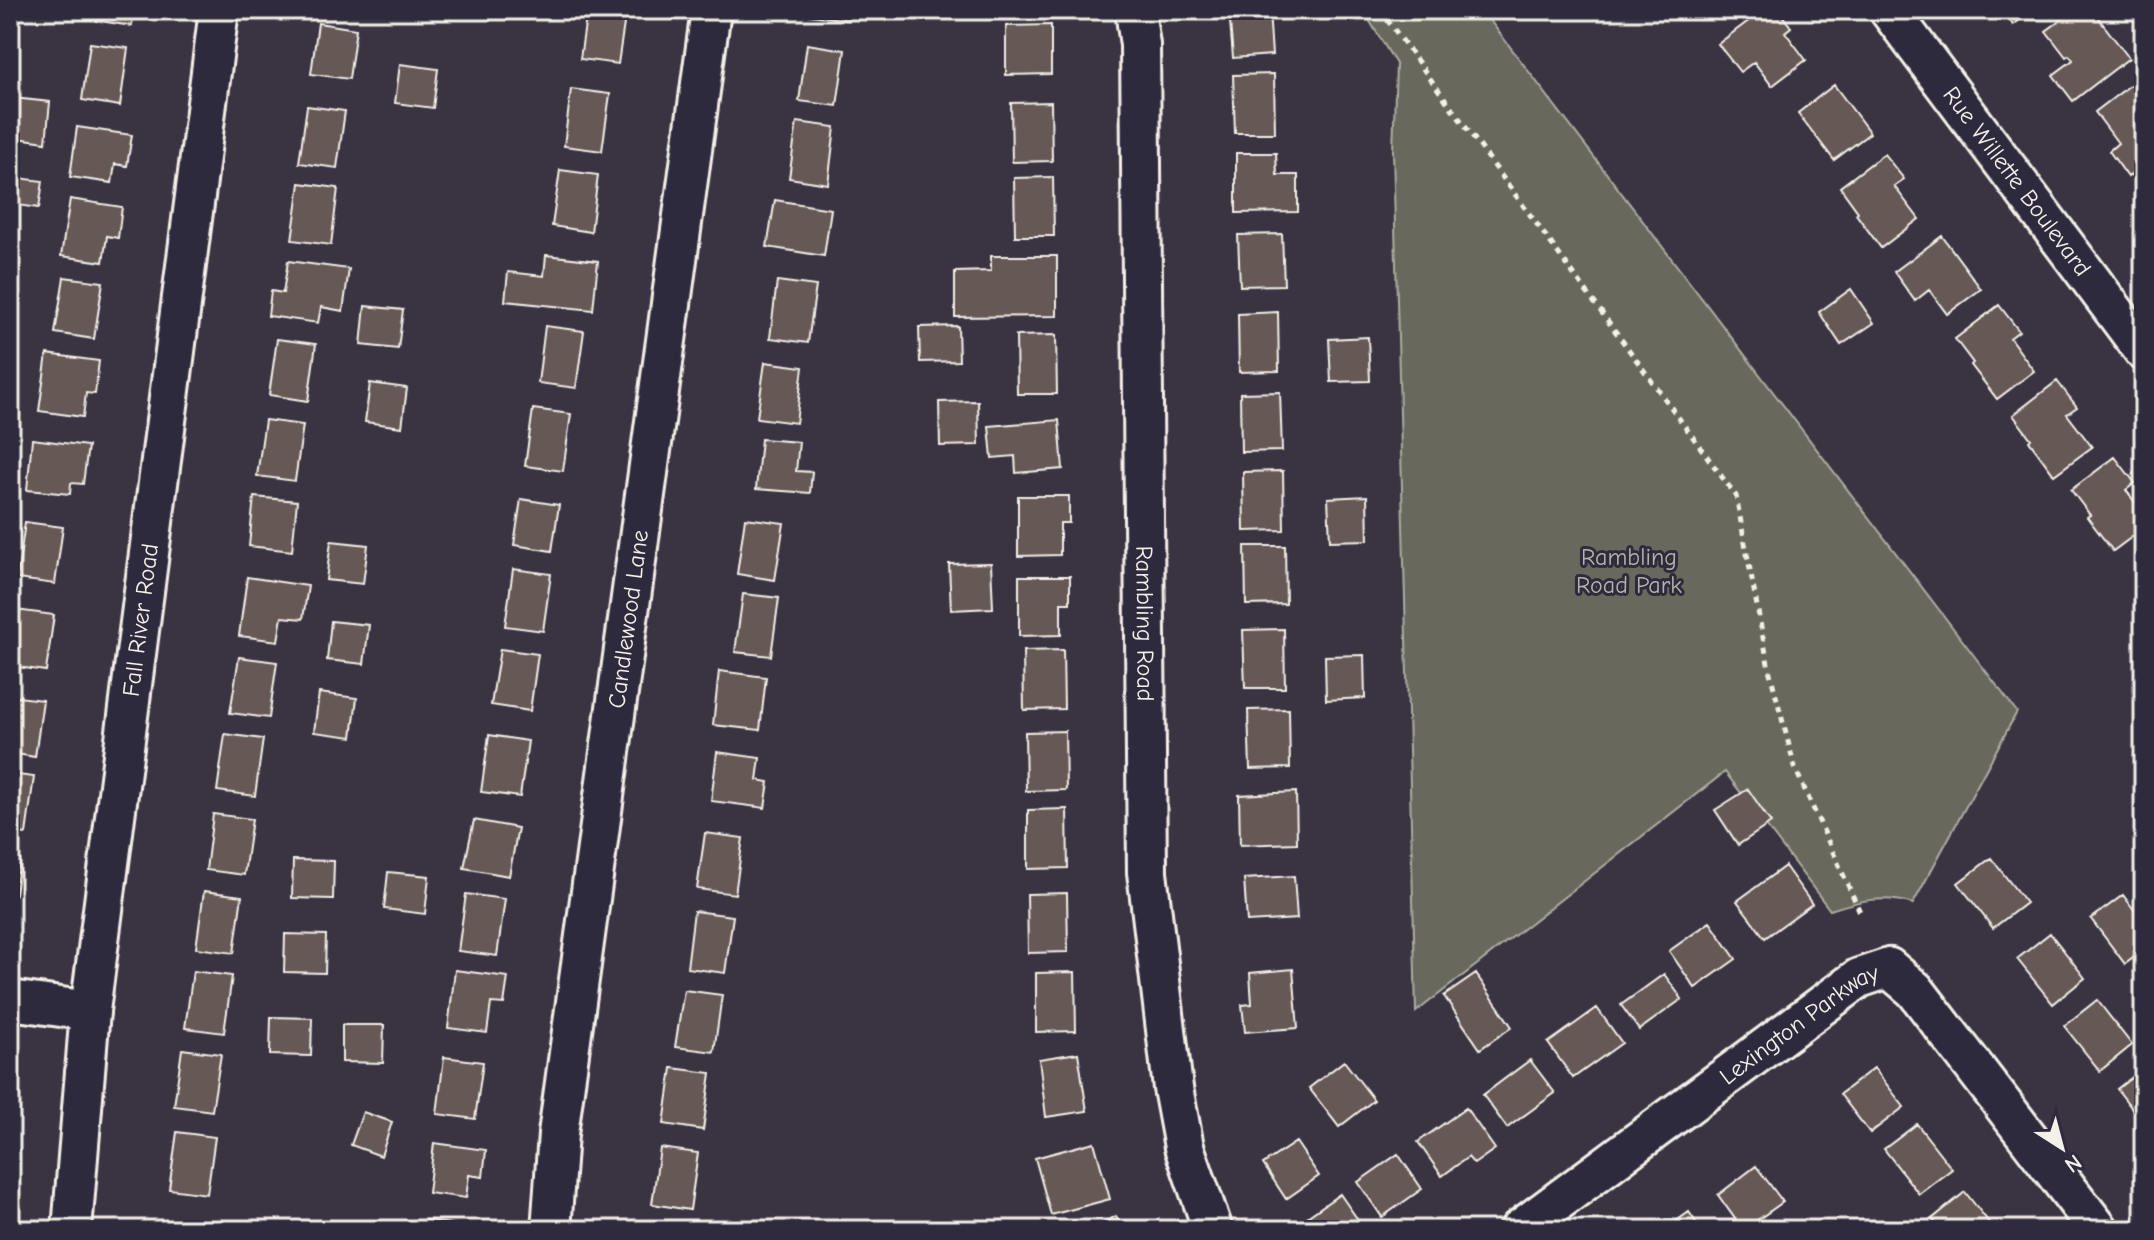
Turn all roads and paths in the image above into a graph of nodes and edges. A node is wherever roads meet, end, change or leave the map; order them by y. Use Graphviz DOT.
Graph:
graph roads {
  1 [pos="219,10"];
  2 [pos="711,10"];
  3 [pos="1135,10"];
  4 [pos="1380,10"];
  5 [pos="1889,10"];
  6 [pos="2144,351"];
  7 [pos="1861,914"];
  8 [pos="10,1000"];
  9 [pos="90,1011"];
  10 [pos="72,1230"];
  11 [pos="551,1230"];
  12 [pos="1213,1230"];
  13 [pos="1519,1230"];
  14 [pos="2099,1230"];
  1 -- 9 [label="street, Fall River Road"];
  2 -- 11 [label="street, Candlewood Lane"];
  3 -- 12 [label="street, Rambling Road"];
  4 -- 7 [label="path"];
  5 -- 6 [label="street, Rue Willette Boulevard"];
  8 -- 9 [label="street"];
  9 -- 10 [label="street, Fall River Road"];
  13 -- 14 [label="street, Lexington Parkway"];
}
